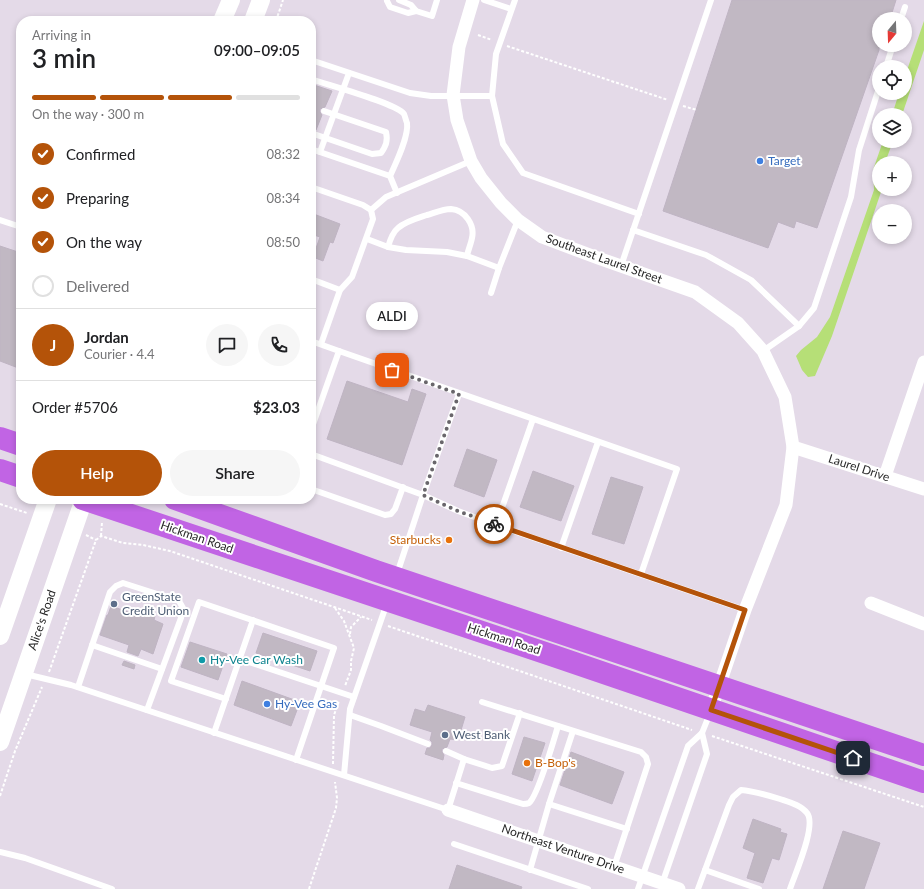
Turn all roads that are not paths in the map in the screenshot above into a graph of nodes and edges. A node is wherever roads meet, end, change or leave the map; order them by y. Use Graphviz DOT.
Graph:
graph roads {
  1 [pos="230,0"];
  2 [pos="261,0"];
  3 [pos="387,0"];
  4 [pos="399,0"];
  5 [pos="437,0"];
  6 [pos="473,0"];
  7 [pos="484,0"];
  8 [pos="514,0"];
  9 [pos="711,0"];
  10 [pos="905,7"];
  11 [pos="512,9"];
  12 [pos="416,11"];
  13 [pos="904,12"];
  14 [pos="224,16"];
  15 [pos="255,16"];
  16 [pos="316,62"];
  17 [pos="349,73"];
  18 [pos="316,81"];
  19 [pos="343,90"];
  20 [pos="453,95"];
  21 [pos="492,96"];
  22 [pos="875,100"];
  23 [pos="324,111"];
  24 [pos="334,115"];
  25 [pos="316,135"];
  26 [pos="325,138"];
  27 [pos="316,151"];
  28 [pos="320,152"];
  29 [pos="471,161"];
  30 [pos="390,176"];
  31 [pos="316,189"];
  32 [pos="396,192"];
  33 [pos="371,210"];
  34 [pos="639,214"];
  35 [pos="0,220"];
  36 [pos="518,220"];
  37 [pos="16,225"];
  38 [pos="633,230"];
  39 [pos="366,239"];
  40 [pos="388,246"];
  41 [pos="467,256"];
  42 [pos="621,266"];
  43 [pos="499,268"];
  44 [pos="316,282"];
  45 [pos="340,290"];
  46 [pos="491,293"];
  47 [pos="799,326"];
  48 [pos="316,343"];
  49 [pos="320,344"];
  50 [pos="339,351"];
  51 [pos="763,352"];
  52 [pos="924,362"];
  53 [pos="459,394"];
  54 [pos="316,416"];
  55 [pos="533,419"];
  56 [pos="0,438"];
  57 [pos="598,442"];
  58 [pos="16,443"];
  59 [pos="793,447"];
  60 [pos="316,456"];
  61 [pos="0,470"];
  62 [pos="16,475"];
  63 [pos="885,476"];
  64 [pos="403,487"];
  65 [pos="924,489"];
  66 [pos="316,491"];
  67 [pos="423,495"];
  68 [pos="46,504"];
  69 [pos="82,504"];
  70 [pos="99,504"];
  71 [pos="189,504"];
  72 [pos="496,525"];
  73 [pos="561,548"];
  74 [pos="641,574"];
  75 [pos="396,577"];
  76 [pos="388,601"];
  77 [pos="871,603"];
  78 [pos="745,610"];
  79 [pos="253,620"];
  80 [pos="924,624"];
  81 [pos="0,636"];
  82 [pos="92,645"];
  83 [pos="240,659"];
  84 [pos="162,669"];
  85 [pos="24,673"];
  86 [pos="321,686"];
  87 [pos="719,686"];
  88 [pos="78,687"];
  89 [pos="354,697"];
  90 [pos="226,699"];
  91 [pos="482,702"];
  92 [pos="147,710"];
  93 [pos="711,710"];
  94 [pos="520,713"];
  95 [pos="350,715"];
  96 [pos="558,726"];
  97 [pos="573,731"];
  98 [pos="214,733"];
  99 [pos="702,733"];
  100 [pos="0,742"];
  101 [pos="428,744"];
  102 [pos="446,751"];
  103 [pos="924,755"];
  104 [pos="464,759"];
  105 [pos="296,760"];
  106 [pos="344,775"];
  107 [pos="924,782"];
  108 [pos="456,783"];
  109 [pos="549,804"];
  110 [pos="448,810"];
  111 [pos="627,829"];
  112 [pos="539,841"];
  113 [pos="454,844"];
  114 [pos="0,852"];
  115 [pos="614,867"];
  116 [pos="530,870"];
  117 [pos="705,870"];
  118 [pos="640,883"];
  119 [pos="662,886"];
  120 [pos="112,889"];
  121 [pos="588,889"];
  122 [pos="679,889"];
  123 [pos="698,889"];
  124 [pos="759,889"];
  125 [pos="790,889"];
  1 -- 14 [label="main road"];
  2 -- 15 [label="main road"];
  3 -- 12 [label="lane"];
  4 -- 12 [label="lane"];
  5 -- 12 [label="lane"];
  6 -- 20 [label="street, Southeast Laurel Street"];
  7 -- 11 [label="lane"];
  8 -- 11 [label="lane"];
  9 -- 34 [label="lane"];
  10 -- 13 [label="lane"];
  11 -- 21 [label="lane"];
  16 -- 17 [label="lane"];
  17 -- 19 [label="lane"];
  17 -- 20 [label="lane"];
  18 -- 19 [label="lane"];
  19 -- 24 [label="lane"];
  19 -- 30 [label="lane"];
  20 -- 21 [label="lane"];
  20 -- 29 [label="street, Southeast Laurel Street"];
  21 -- 34 [label="lane"];
  22 -- 47 [label="lane"];
  23 -- 24 [label="lane"];
  24 -- 26 [label="lane"];
  24 -- 26 [label="lane"];
  25 -- 26 [label="lane"];
  26 -- 28 [label="lane"];
  27 -- 28 [label="lane"];
  28 -- 30 [label="lane"];
  29 -- 32 [label="lane"];
  29 -- 36 [label="street, Southeast Laurel Street"];
  30 -- 32 [label="lane"];
  31 -- 33 [label="lane"];
  32 -- 33 [label="lane"];
  33 -- 39 [label="lane"];
  34 -- 38 [label="lane"];
  35 -- 37 [label="lane"];
  36 -- 42 [label="street, Southeast Laurel Street"];
  36 -- 43 [label="lane"];
  38 -- 42 [label="lane"];
  38 -- 47 [label="lane"];
  39 -- 40 [label="lane"];
  39 -- 45 [label="lane"];
  40 -- 41 [label="lane"];
  40 -- 41 [label="lane"];
  41 -- 43 [label="lane"];
  42 -- 51 [label="street, Southeast Laurel Street"];
  43 -- 46 [label="lane"];
  44 -- 45 [label="lane"];
  45 -- 49 [label="lane"];
  47 -- 51 [label="lane"];
  48 -- 49 [label="lane"];
  49 -- 50 [label="lane"];
  50 -- 53 [label="lane"];
  50 -- 54 [label="lane"];
  51 -- 59 [label="street, Southeast Laurel Street"];
  52 -- 63 [label="street"];
  53 -- 55 [label="lane"];
  53 -- 67 [label="lane"];
  55 -- 57 [label="lane"];
  55 -- 72 [label="lane"];
  56 -- 58 [label="highway"];
  57 -- 73 [label="lane"];
  57 -- 74 [label="lane"];
  59 -- 63 [label="street, Laurel Drive"];
  59 -- 78 [label="street, Southeast Laurel Street"];
  60 -- 64 [label="lane"];
  61 -- 62 [label="highway"];
  63 -- 65 [label="street, Laurel Drive"];
  64 -- 66 [label="lane"];
  64 -- 67 [label="lane"];
  67 -- 72 [label="lane"];
  67 -- 75 [label="lane"];
  68 -- 81 [label="main road"];
  69 -- 85 [label="main road, Alice's Road"];
  70 -- 76 [label="highway, Hickman Road"];
  71 -- 75 [label="highway, Hickman Road"];
  72 -- 73 [label="lane"];
  73 -- 74 [label="lane"];
  74 -- 78 [label="lane"];
  75 -- 87 [label="highway, Hickman Road"];
  76 -- 89 [label="lane"];
  76 -- 93 [label="highway, Hickman Road"];
  77 -- 80 [label="street"];
  78 -- 87 [label="street, Southeast Laurel Street"];
  79 -- 83 [label="lane"];
  79 -- 86 [label="lane"];
  79 -- 90 [label="lane"];
  82 -- 84 [label="lane"];
  82 -- 84 [label="lane"];
  82 -- 88 [label="lane"];
  83 -- 86 [label="lane"];
  83 -- 90 [label="lane"];
  84 -- 92 [label="lane"];
  85 -- 88 [label="lane"];
  85 -- 100 [label="main road, Alice's Road"];
  86 -- 89 [label="lane"];
  86 -- 105 [label="lane"];
  87 -- 93 [label="street, Southeast Laurel Street"];
  87 -- 103 [label="highway, Hickman Road"];
  88 -- 92 [label="lane"];
  89 -- 95 [label="lane"];
  90 -- 98 [label="lane"];
  91 -- 94 [label="lane"];
  92 -- 98 [label="lane"];
  93 -- 99 [label="lane"];
  93 -- 107 [label="highway, Hickman Road"];
  94 -- 96 [label="lane"];
  94 -- 104 [label="lane"];
  95 -- 101 [label="lane"];
  95 -- 106 [label="lane"];
  96 -- 97 [label="lane"];
  96 -- 108 [label="lane"];
  97 -- 109 [label="lane"];
  97 -- 111 [label="lane"];
  98 -- 105 [label="lane"];
  99 -- 118 [label="lane"];
  99 -- 119 [label="lane"];
  102 -- 104 [label="lane"];
  104 -- 108 [label="lane"];
  105 -- 106 [label="lane"];
  106 -- 110 [label="lane"];
  108 -- 110 [label="lane"];
  109 -- 111 [label="lane"];
  109 -- 112 [label="lane"];
  110 -- 112 [label="street, Northeast Venture Drive"];
  111 -- 115 [label="lane"];
  112 -- 115 [label="street, Northeast Venture Drive"];
  112 -- 116 [label="lane"];
  113 -- 116 [label="lane"];
  114 -- 120 [label="lane"];
  115 -- 118 [label="street, Northeast Venture Drive"];
  116 -- 121 [label="lane"];
  117 -- 123 [label="lane"];
  117 -- 124 [label="lane"];
  117 -- 125 [label="lane"];
  118 -- 119 [label="street, Northeast Venture Drive"];
  119 -- 122 [label="street, Northeast Venture Drive"];
}
